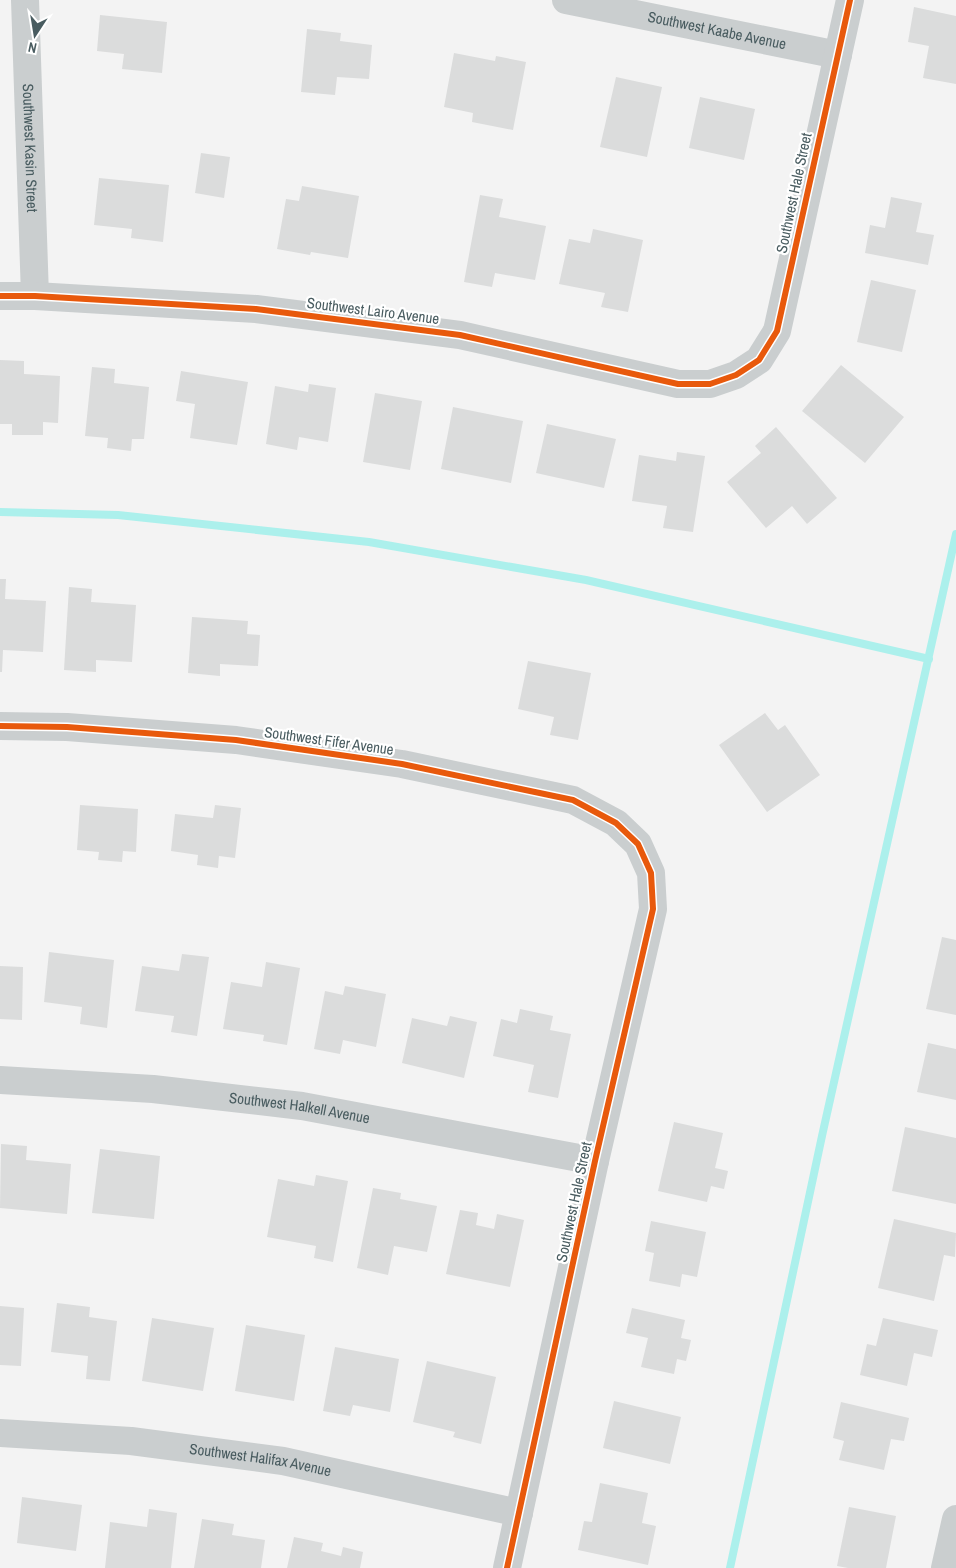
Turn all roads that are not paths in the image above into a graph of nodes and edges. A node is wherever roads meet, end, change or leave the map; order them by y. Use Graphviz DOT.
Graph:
graph roads {
  1 [pos="25,0"];
  2 [pos="566,0"];
  3 [pos="850,0"];
  4 [pos="838,55"];
  5 [pos="0,296"];
  6 [pos="35,296"];
  7 [pos="736,375"];
  8 [pos="0,726"];
  9 [pos="638,844"];
  10 [pos="0,1080"];
  11 [pos="595,1162"];
  12 [pos="0,1433"];
  13 [pos="519,1513"];
  14 [pos="956,1519"];
  15 [pos="507,1568"];
  16 [pos="946,1568"];
  1 -- 6 [label="street, Southwest Kasin Street"];
  2 -- 4 [label="street, Southwest Kaabe Avenue"];
  3 -- 4 [label="street, Southwest Hale Street"];
  4 -- 7 [label="street, Southwest Hale Street"];
  5 -- 6 [label="street, Southwest Lairo Avenue"];
  6 -- 7 [label="street, Southwest Lairo Avenue"];
  8 -- 9 [label="street, Southwest Fifer Avenue"];
  9 -- 11 [label="street, Southwest Hale Street"];
  10 -- 11 [label="street, Southwest Halkell Avenue"];
  11 -- 13 [label="street, Southwest Hale Street"];
  12 -- 13 [label="street, Southwest Halifax Avenue"];
  13 -- 15 [label="street, Southwest Hale Street"];
  14 -- 16 [label="street"];
}
